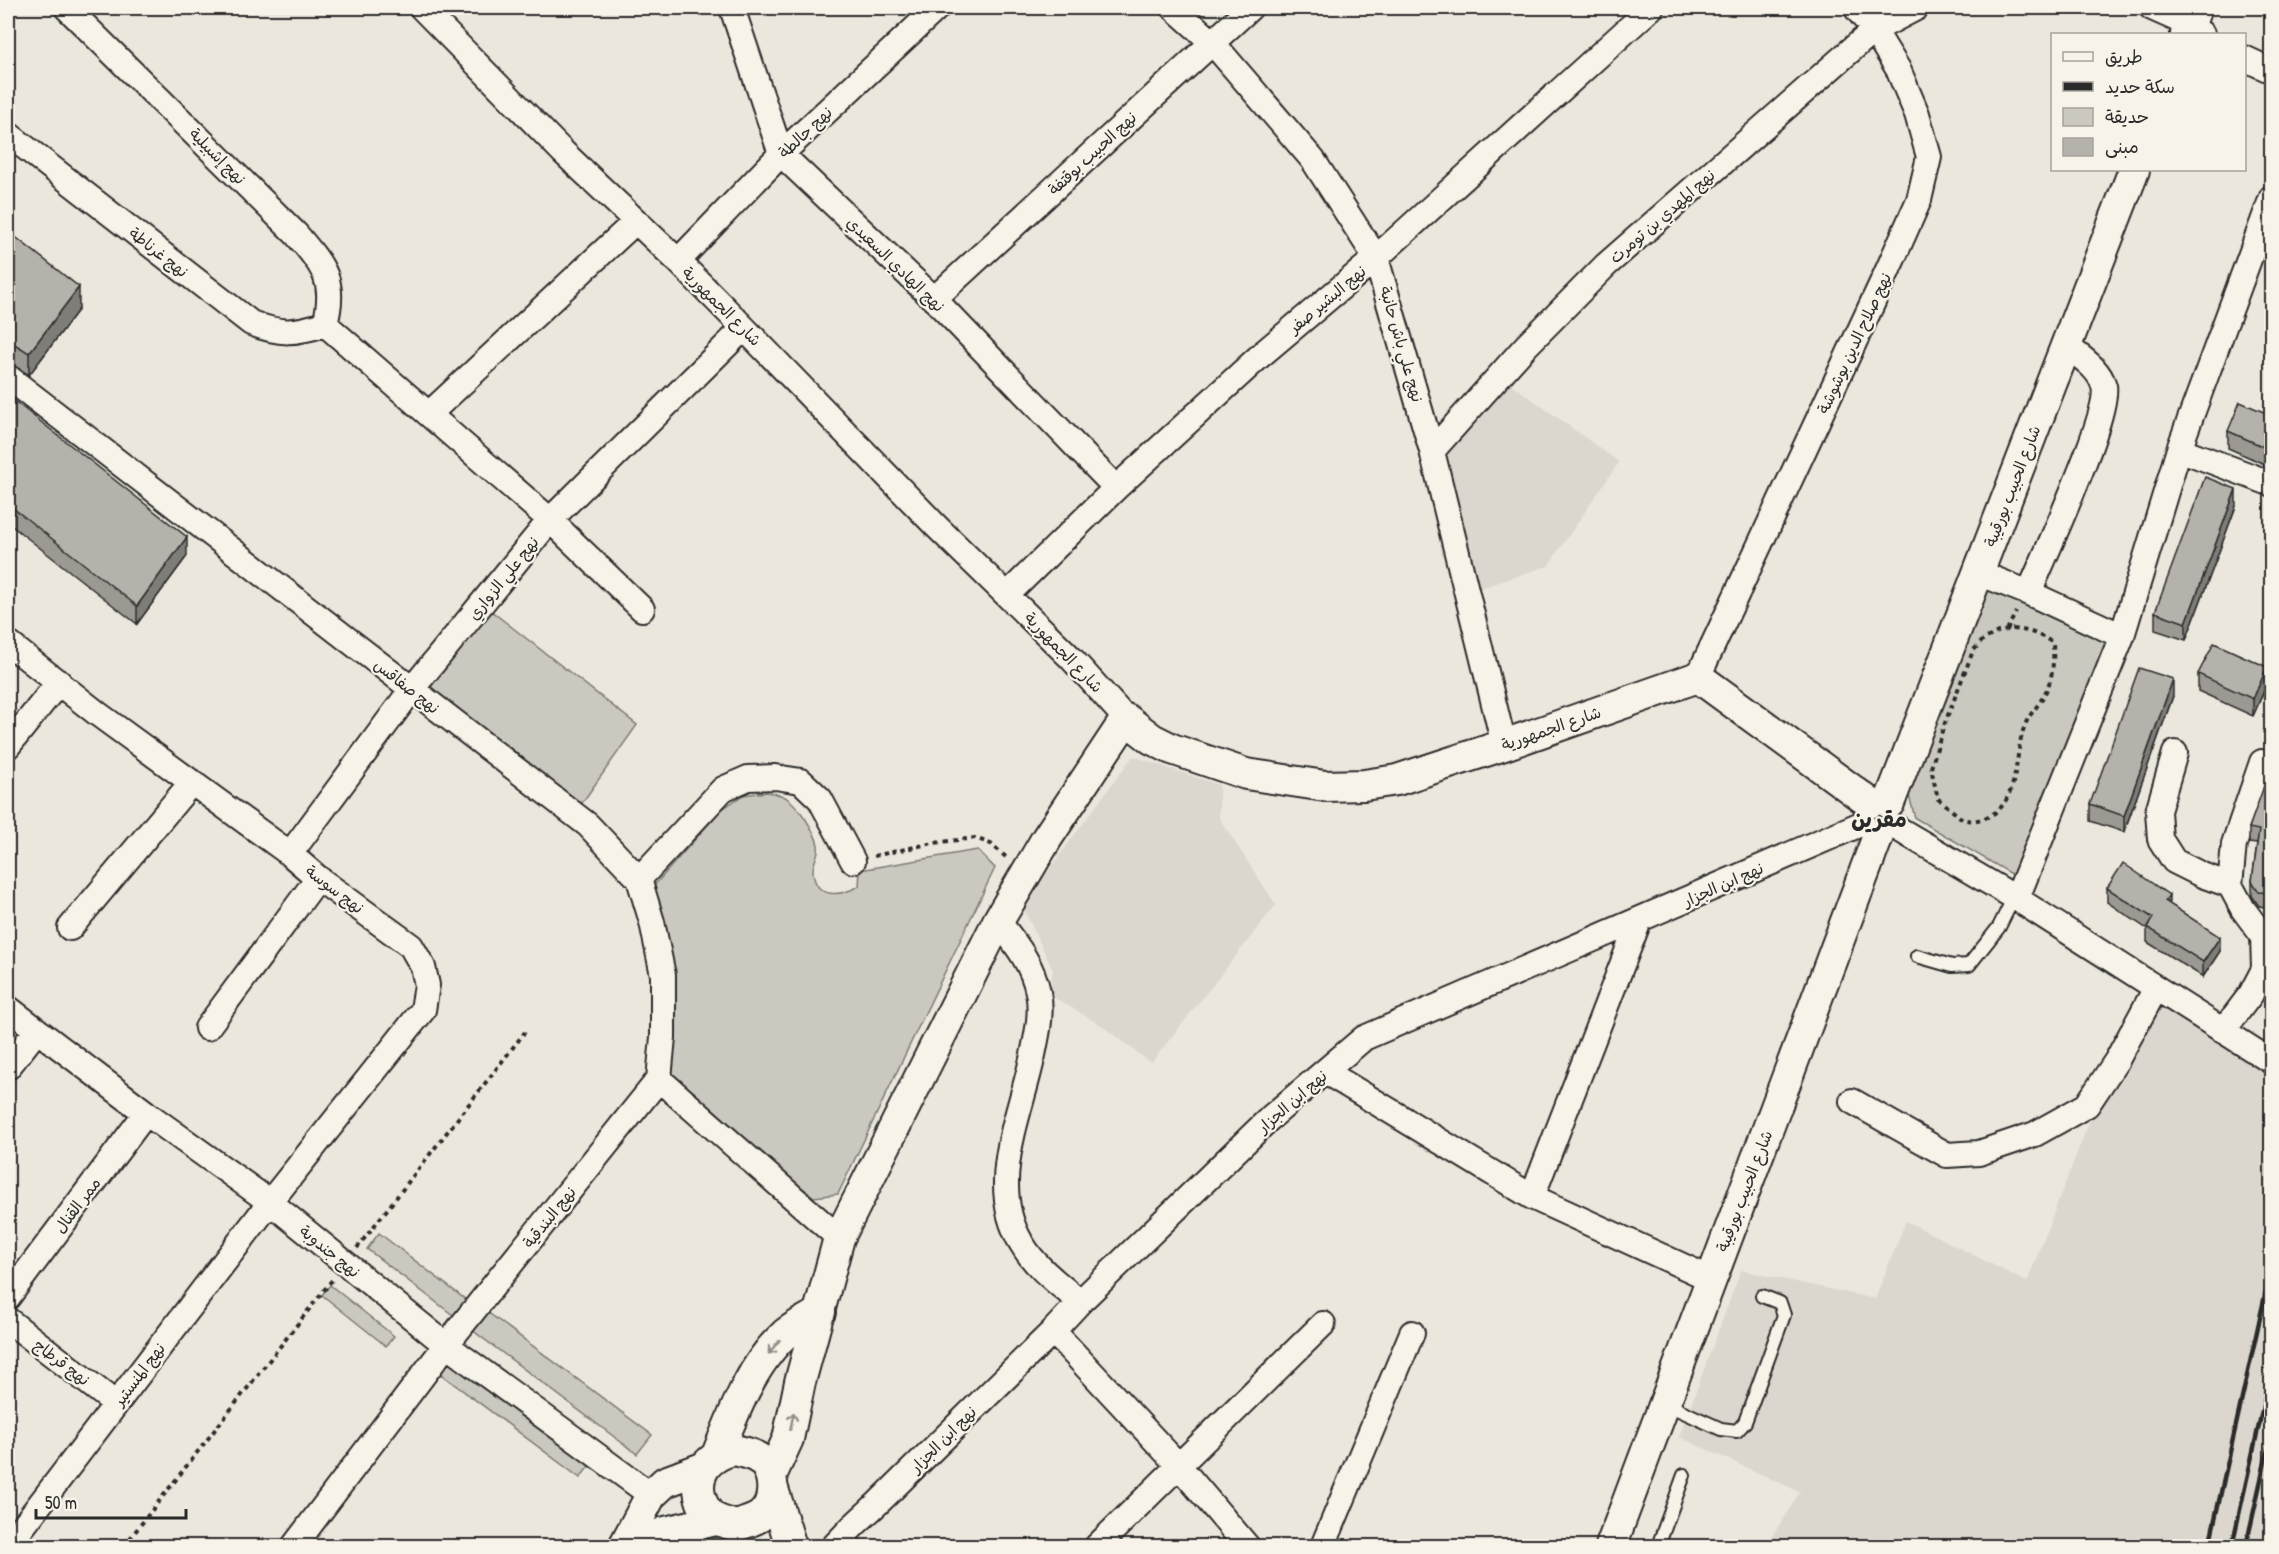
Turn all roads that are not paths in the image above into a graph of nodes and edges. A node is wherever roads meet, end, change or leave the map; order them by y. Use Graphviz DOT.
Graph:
graph roads {
  1 [pos="67,8"];
  2 [pos="422,8"];
  3 [pos="732,8"];
  4 [pos="937,8"];
  5 [pos="1174,8"];
  6 [pos="1250,8"];
  7 [pos="1651,8"];
  8 [pos="1856,8"];
  9 [pos="1916,8"];
  10 [pos="2152,8"];
  11 [pos="2194,25"];
  12 [pos="1874,30"];
  13 [pos="1212,42"];
  14 [pos="2246,59"];
  15 [pos="2271,71"];
  16 [pos="8,134"];
  17 [pos="781,154"];
  18 [pos="2134,171"];
  19 [pos="2271,197"];
  20 [pos="635,222"];
  21 [pos="1376,258"];
  22 [pos="678,261"];
  23 [pos="934,299"];
  24 [pos="325,324"];
  25 [pos="744,328"];
  26 [pos="2067,346"];
  27 [pos="8,377"];
  28 [pos="429,414"];
  29 [pos="2179,449"];
  30 [pos="1432,451"];
  31 [pos="2271,484"];
  32 [pos="1116,489"];
  33 [pos="550,520"];
  34 [pos="1979,573"];
  35 [pos="1008,594"];
  36 [pos="2022,602"];
  37 [pos="642,609"];
  38 [pos="2122,636"];
  39 [pos="8,643"];
  40 [pos="1698,677"];
  41 [pos="59,682"];
  42 [pos="412,689"];
  43 [pos="1126,719"];
  44 [pos="1504,745"];
  45 [pos="8,746"];
  46 [pos="2175,753"];
  47 [pos="2262,762"];
  48 [pos="192,782"];
  49 [pos="1879,818"];
  50 [pos="290,854"];
  51 [pos="852,861"];
  52 [pos="318,878"];
  53 [pos="639,879"];
  54 [pos="2230,885"];
  55 [pos="2015,898"];
  56 [pos="998,921"];
  57 [pos="1638,921"];
  58 [pos="70,928"];
  59 [pos="1917,956"];
  60 [pos="2156,988"];
  61 [pos="8,1008"];
  62 [pos="207,1028"];
  63 [pos="37,1030"];
  64 [pos="2223,1031"];
  65 [pos="2271,1062"];
  66 [pos="8,1067"];
  67 [pos="1326,1072"];
  68 [pos="659,1079"];
  69 [pos="1852,1101"];
  70 [pos="146,1113"];
  71 [pos="1532,1197"];
  72 [pos="270,1202"];
  73 [pos="839,1238"];
  74 [pos="1711,1279"];
  75 [pos="1762,1296"];
  76 [pos="8,1297"];
  77 [pos="1080,1302"];
  78 [pos="820,1312"];
  79 [pos="8,1320"];
  80 [pos="1323,1324"];
  81 [pos="1053,1331"];
  82 [pos="1412,1333"];
  83 [pos="446,1345"];
  84 [pos="1664,1403"];
  85 [pos="116,1404"];
  86 [pos="711,1461"];
  87 [pos="1179,1466"];
  88 [pos="1684,1475"];
  89 [pos="772,1482"];
  90 [pos="651,1495"];
  91 [pos="735,1531"];
  92 [pos="8,1546"];
  93 [pos="294,1546"];
  94 [pos="624,1546"];
  95 [pos="631,1546"];
  96 [pos="791,1546"];
  97 [pos="834,1546"];
  98 [pos="1097,1546"];
  99 [pos="1247,1546"];
  100 [pos="1323,1546"];
  101 [pos="1611,1546"];
  102 [pos="1658,1546"];
  1 -- 24 [label="street, نهج إشبيلية"];
  2 -- 20 [label="street, شارع الجمهورية"];
  3 -- 17 [label="street, نهج الهادي السعيدي"];
  4 -- 17 [label="street, نهج جالطة"];
  5 -- 13 [label="street, نهج علي باش حانبة"];
  6 -- 13 [label="street, نهج الحبيب بوقتفة"];
  7 -- 21 [label="street, نهج البشير صفر"];
  8 -- 12 [label="street, نهج صلاح الدين بوشوشة"];
  9 -- 12 [label="street, نهج المهدي بن تومرت"];
  10 -- 11 [label="street"];
  12 -- 30 [label="street, نهج المهدي بن تومرت"];
  12 -- 40 [label="street, نهج صلاح الدين بوشوشة"];
  13 -- 21 [label="street, نهج علي باش حانبة"];
  13 -- 23 [label="street, نهج الحبيب بوقتفة"];
  14 -- 15 [label="street"];
  16 -- 24 [label="street, نهج غرناطة"];
  17 -- 22 [label="street, نهج جالطة"];
  17 -- 23 [label="street, نهج الهادي السعيدي"];
  18 -- 26 [label="street, شارع الحبيب بورقيبة"];
  19 -- 29 [label="street"];
  20 -- 22 [label="street, شارع الجمهورية"];
  20 -- 28 [label="street"];
  21 -- 30 [label="street, نهج علي باش حانبة"];
  21 -- 32 [label="street, نهج البشير صفر"];
  22 -- 25 [label="street, شارع الجمهورية"];
  23 -- 32 [label="street, نهج الهادي السعيدي"];
  24 -- 28 [label="street"];
  25 -- 33 [label="street, نهج علي الزواري"];
  25 -- 35 [label="street, شارع الجمهورية"];
  26 -- 34 [label="street, شارع الحبيب بورقيبة"];
  26 -- 36 [label="street"];
  27 -- 42 [label="street, نهج صفاقس"];
  28 -- 33 [label="street"];
  29 -- 31 [label="street"];
  29 -- 38 [label="street"];
  30 -- 44 [label="street, نهج علي باش حانبة"];
  32 -- 35 [label="street, نهج البشير صفر"];
  33 -- 37 [label="street"];
  33 -- 42 [label="street, نهج علي الزواري"];
  34 -- 36 [label="street"];
  34 -- 49 [label="street, شارع الحبيب بورقيبة"];
  35 -- 43 [label="street, شارع الجمهورية"];
  36 -- 38 [label="street"];
  38 -- 55 [label="street"];
  39 -- 41 [label="street, نهج سوسة"];
  40 -- 44 [label="street, شارع الجمهورية"];
  40 -- 49 [label="street"];
  41 -- 45 [label="street"];
  41 -- 48 [label="street, نهج سوسة"];
  42 -- 50 [label="street, نهج علي الزواري"];
  42 -- 53 [label="street, نهج صفاقس"];
  43 -- 44 [label="street, شارع الجمهورية"];
  43 -- 56 [label="street"];
  46 -- 54 [label="street"];
  47 -- 54 [label="street"];
  48 -- 50 [label="street, نهج سوسة"];
  48 -- 58 [label="street"];
  49 -- 55 [label="street"];
  49 -- 57 [label="street, نهج ابن الجزار"];
  49 -- 74 [label="street, شارع الحبيب بورقيبة"];
  50 -- 52 [label="street, نهج سوسة"];
  51 -- 53 [label="street"];
  52 -- 62 [label="street"];
  52 -- 72 [label="street, نهج سوسة"];
  53 -- 68 [label="street, نهج صفاقس"];
  54 -- 64 [label="street"];
  55 -- 59 [label="lane"];
  55 -- 60 [label="street"];
  56 -- 73 [label="street"];
  56 -- 77 [label="street"];
  57 -- 67 [label="street, نهج ابن الجزار"];
  57 -- 71 [label="street"];
  60 -- 64 [label="street"];
  60 -- 69 [label="street"];
  61 -- 63 [label="street, نهج جندوبة"];
  63 -- 66 [label="street"];
  63 -- 70 [label="street, نهج جندوبة"];
  64 -- 65 [label="street"];
  67 -- 71 [label="street"];
  67 -- 77 [label="street, نهج ابن الجزار"];
  68 -- 73 [label="street"];
  68 -- 83 [label="street, نهج البندقية"];
  70 -- 72 [label="street, نهج جندوبة"];
  70 -- 76 [label="street, ممر القنال"];
  71 -- 74 [label="street"];
  72 -- 83 [label="street, نهج جندوبة"];
  72 -- 85 [label="street, نهج المنستير"];
  73 -- 78 [label="street"];
  74 -- 84 [label="street, شارع الحبيب بورقيبة"];
  75 -- 84 [label="lane"];
  77 -- 81 [label="street, نهج ابن الجزار"];
  78 -- 86 [label="street, one-way"];
  89 -- 78 [label="street, one-way"];
  79 -- 85 [label="street, نهج قرطاج"];
  80 -- 87 [label="street"];
  81 -- 87 [label="street"];
  81 -- 97 [label="street, نهج ابن الجزار"];
  82 -- 100 [label="street"];
  83 -- 90 [label="street, نهج جندوبة"];
  83 -- 93 [label="street, نهج البندقية"];
  84 -- 101 [label="street, شارع الحبيب بورقيبة"];
  85 -- 92 [label="street, نهج المنستير"];
  86 -- 89 [label="street"];
  86 -- 90 [label="street"];
  86 -- 91 [label="street"];
  87 -- 98 [label="street"];
  87 -- 99 [label="street"];
  88 -- 102 [label="lane"];
  89 -- 91 [label="street"];
  89 -- 96 [label="street"];
  90 -- 94 [label="street"];
  91 -- 95 [label="street"];
}
